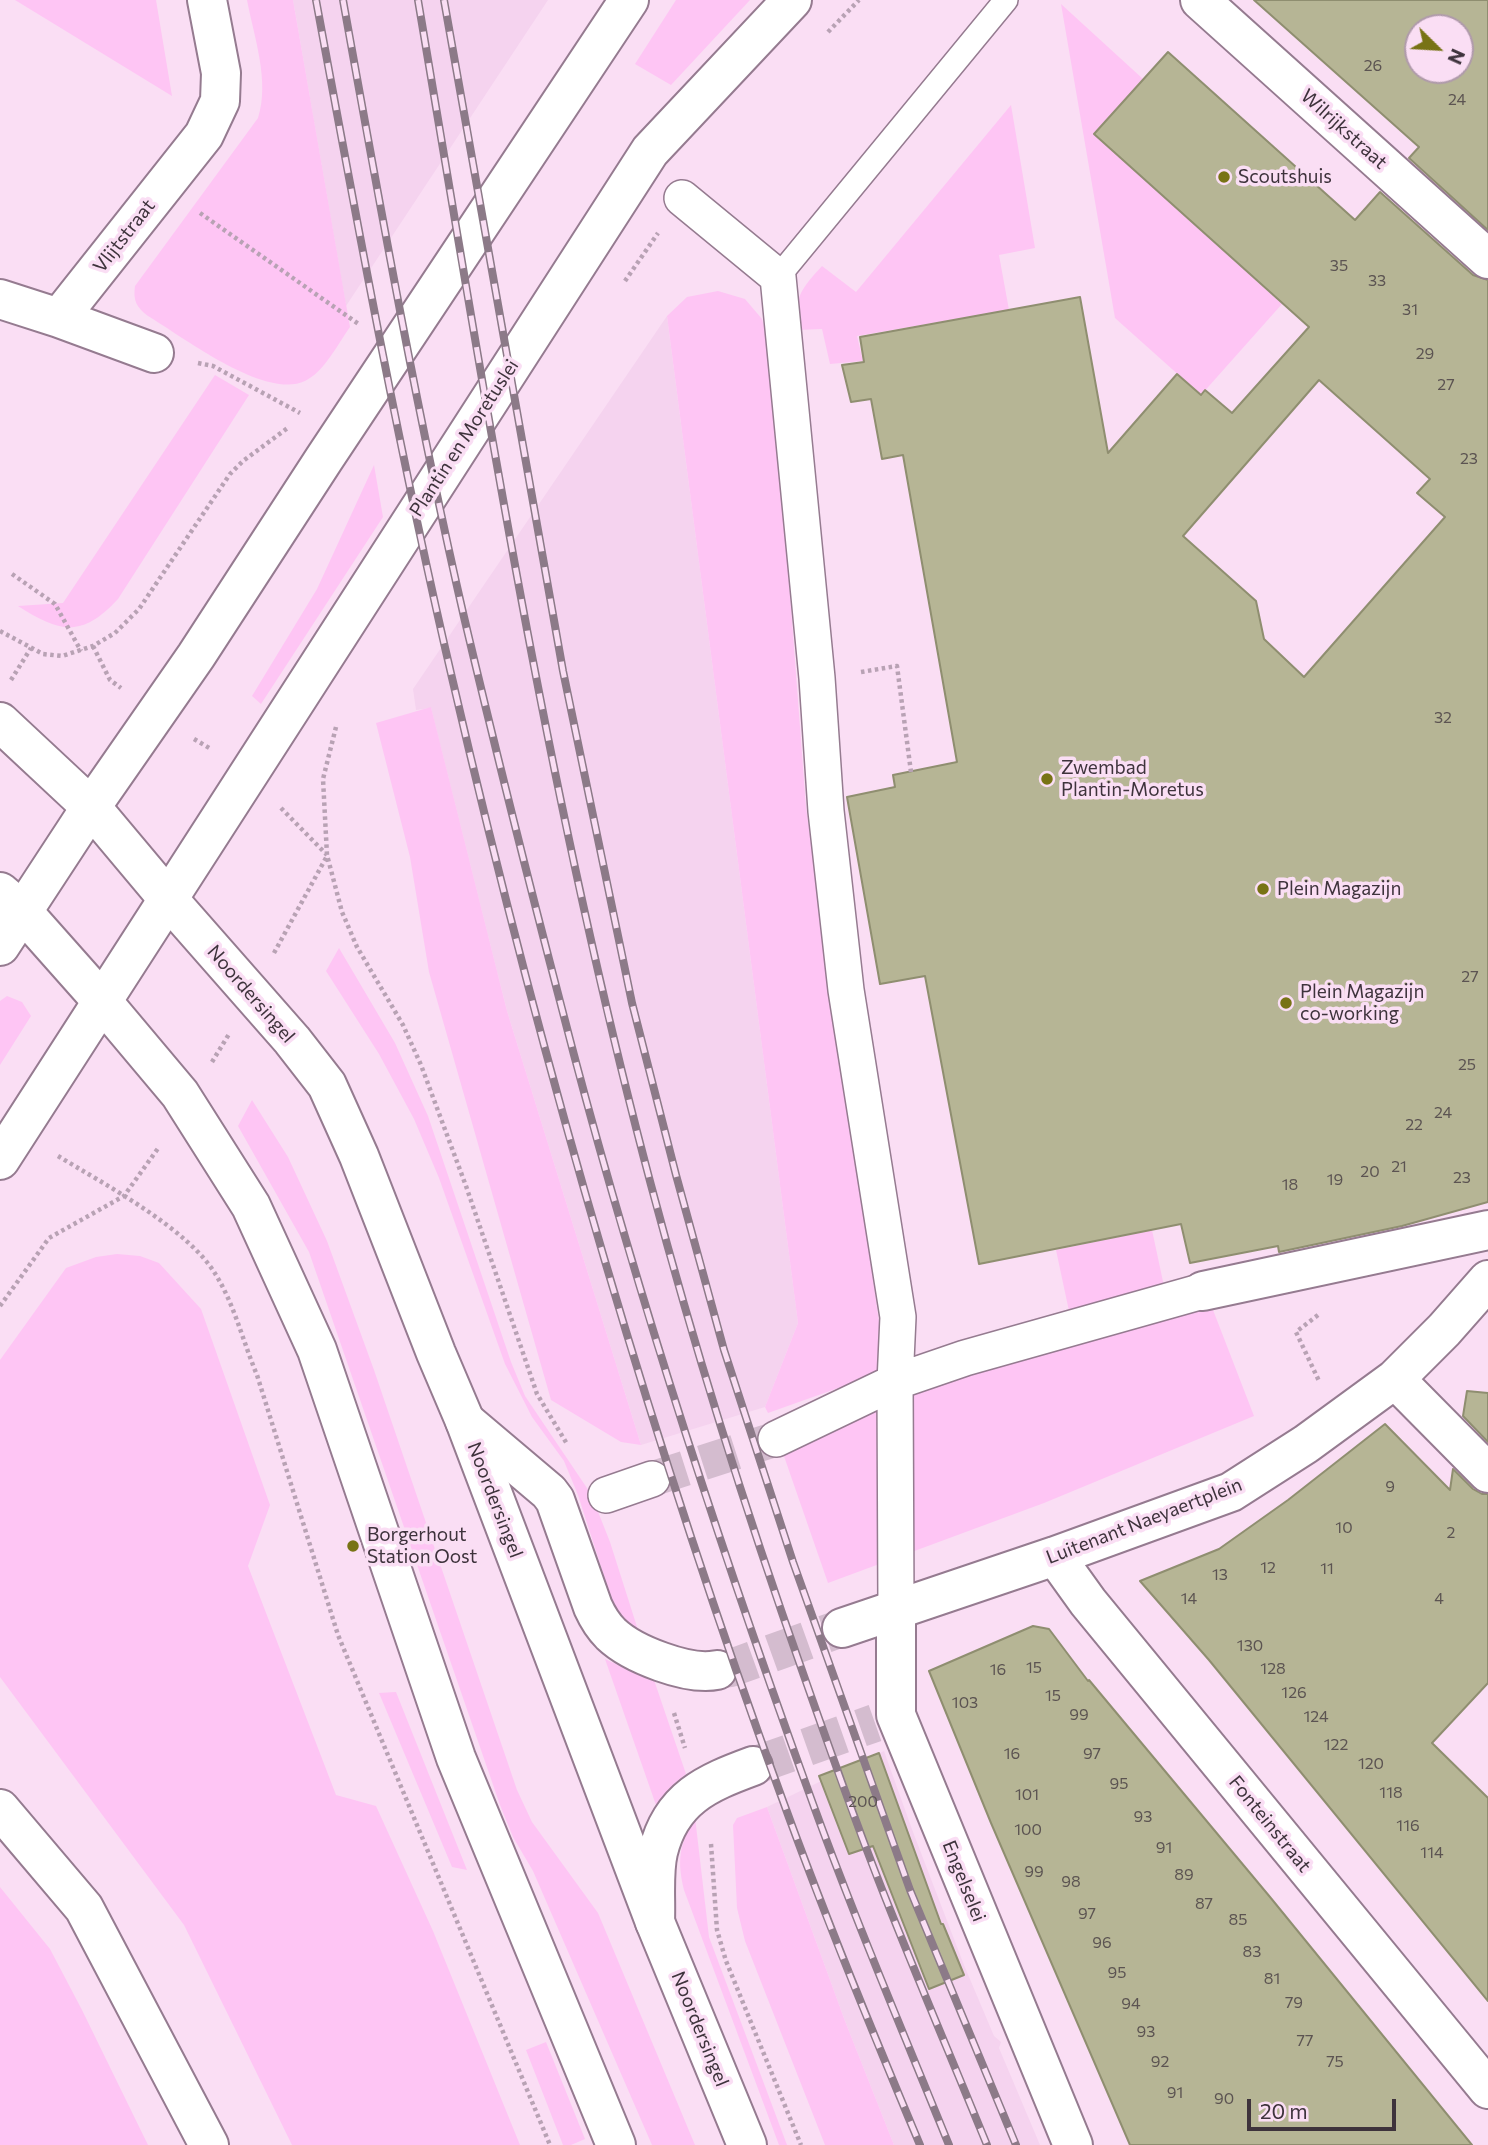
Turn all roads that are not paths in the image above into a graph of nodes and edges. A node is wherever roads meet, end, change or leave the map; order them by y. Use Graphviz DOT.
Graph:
graph roads {
  1 [pos="207,0"];
  2 [pos="629,0"];
  3 [pos="792,0"];
  4 [pos="1006,0"];
  5 [pos="1200,0"];
  6 [pos="682,198"];
  7 [pos="1488,259"];
  8 [pos="778,276"];
  9 [pos="0,299"];
  10 [pos="59,318"];
  11 [pos="155,353"];
  12 [pos="3,706"];
  13 [pos="91,807"];
  14 [pos="169,900"];
  15 [pos="11,901"];
  16 [pos="0,946"];
  17 [pos="101,1000"];
  18 [pos="9,1146"];
  19 [pos="1488,1230"];
  20 [pos="1488,1280"];
  21 [pos="1203,1291"];
  22 [pos="1488,1327"];
  23 [pos="1444,1330"];
  24 [pos="1395,1379"];
  25 [pos="895,1382"];
  26 [pos="465,1421"];
  27 [pos="776,1439"];
  28 [pos="1488,1473"];
  29 [pos="652,1479"];
  30 [pos="607,1495"];
  31 [pos="1055,1556"];
  32 [pos="896,1608"];
  33 [pos="842,1628"];
  34 [pos="717,1670"];
  35 [pos="753,1766"];
  36 [pos="0,1809"];
  37 [pos="655,1922"];
  38 [pos="1488,2089"];
  39 [pos="209,2145"];
  40 [pos="616,2145"];
  41 [pos="747,2145"];
  42 [pos="1073,2145"];
  1 -- 10 [label="main road, Vlijtstraat"];
  2 -- 13 [label="main road"];
  3 -- 14 [label="main road, Plantin en Moretuslei"];
  4 -- 8 [label="lane"];
  5 -- 7 [label="main road, Wilrijkstraat"];
  6 -- 8 [label="street"];
  8 -- 25 [label="street"];
  9 -- 10 [label="main road"];
  10 -- 11 [label="main road"];
  12 -- 13 [label="main road, Noordersingel"];
  13 -- 14 [label="main road, Noordersingel"];
  13 -- 15 [label="main road"];
  14 -- 17 [label="main road, Plantin en Moretuslei"];
  14 -- 26 [label="main road, Noordersingel"];
  15 -- 16 [label="main road"];
  15 -- 17 [label="main road"];
  17 -- 18 [label="main road, Plantin en Moretuslei"];
  17 -- 40 [label="main road"];
  19 -- 21 [label="main road"];
  20 -- 23 [label="main road, Luitenant Naeyaertplein"];
  21 -- 25 [label="street"];
  22 -- 23 [label="main road"];
  23 -- 24 [label="main road, Luitenant Naeyaertplein"];
  24 -- 28 [label="main road"];
  24 -- 31 [label="main road, Luitenant Naeyaertplein"];
  25 -- 27 [label="street"];
  25 -- 32 [label="street"];
  26 -- 34 [label="main road"];
  26 -- 37 [label="main road, Noordersingel"];
  29 -- 30 [label="street"];
  31 -- 32 [label="main road, Luitenant Naeyaertplein"];
  31 -- 38 [label="main road, Fonteinstraat"];
  32 -- 33 [label="main road, Luitenant Naeyaertplein"];
  32 -- 42 [label="main road, Engelselei"];
  35 -- 37 [label="main road"];
  36 -- 39 [label="main road"];
  37 -- 41 [label="main road, Noordersingel"];
}
